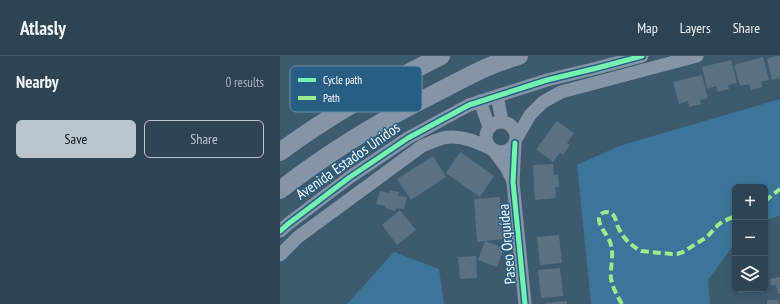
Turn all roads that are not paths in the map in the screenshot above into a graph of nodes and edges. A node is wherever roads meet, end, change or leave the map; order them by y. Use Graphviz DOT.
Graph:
graph roads {
  1 [pos="441,56"];
  2 [pos="519,56"];
  3 [pos="642,56"];
  4 [pos="697,56"];
  5 [pos="422,66"];
  6 [pos="497,96"];
  7 [pos="422,100"];
  8 [pos="480,101"];
  9 [pos="341,112"];
  10 [pos="398,112"];
  11 [pos="506,123"];
  12 [pos="525,123"];
  13 [pos="487,131"];
  14 [pos="469,140"];
  15 [pos="515,141"];
  16 [pos="493,150"];
  17 [pos="280,152"];
  18 [pos="513,182"];
  19 [pos="280,190"];
  20 [pos="280,231"];
  21 [pos="280,255"];
  22 [pos="525,304"];
  1 -- 5 [label="highway"];
  2 -- 7 [label="highway"];
  3 -- 6 [label="street, Avenida Estados Unidos"];
  4 -- 12 [label="street"];
  6 -- 8 [label="street, Avenida Estados Unidos"];
  6 -- 11 [label="street"];
  8 -- 13 [label="street"];
  8 -- 20 [label="street, Avenida Estados Unidos"];
  9 -- 17 [label="highway"];
  10 -- 19 [label="highway"];
  11 -- 12 [label="street"];
  11 -- 13 [label="street"];
  11 -- 15 [label="street"];
  12 -- 15 [label="street"];
  13 -- 14 [label="street"];
  13 -- 16 [label="street"];
  14 -- 16 [label="street"];
  14 -- 21 [label="street"];
  15 -- 16 [label="street"];
  15 -- 18 [label="street"];
  16 -- 18 [label="street"];
  18 -- 22 [label="street, Paseo Orquídea"];
}
